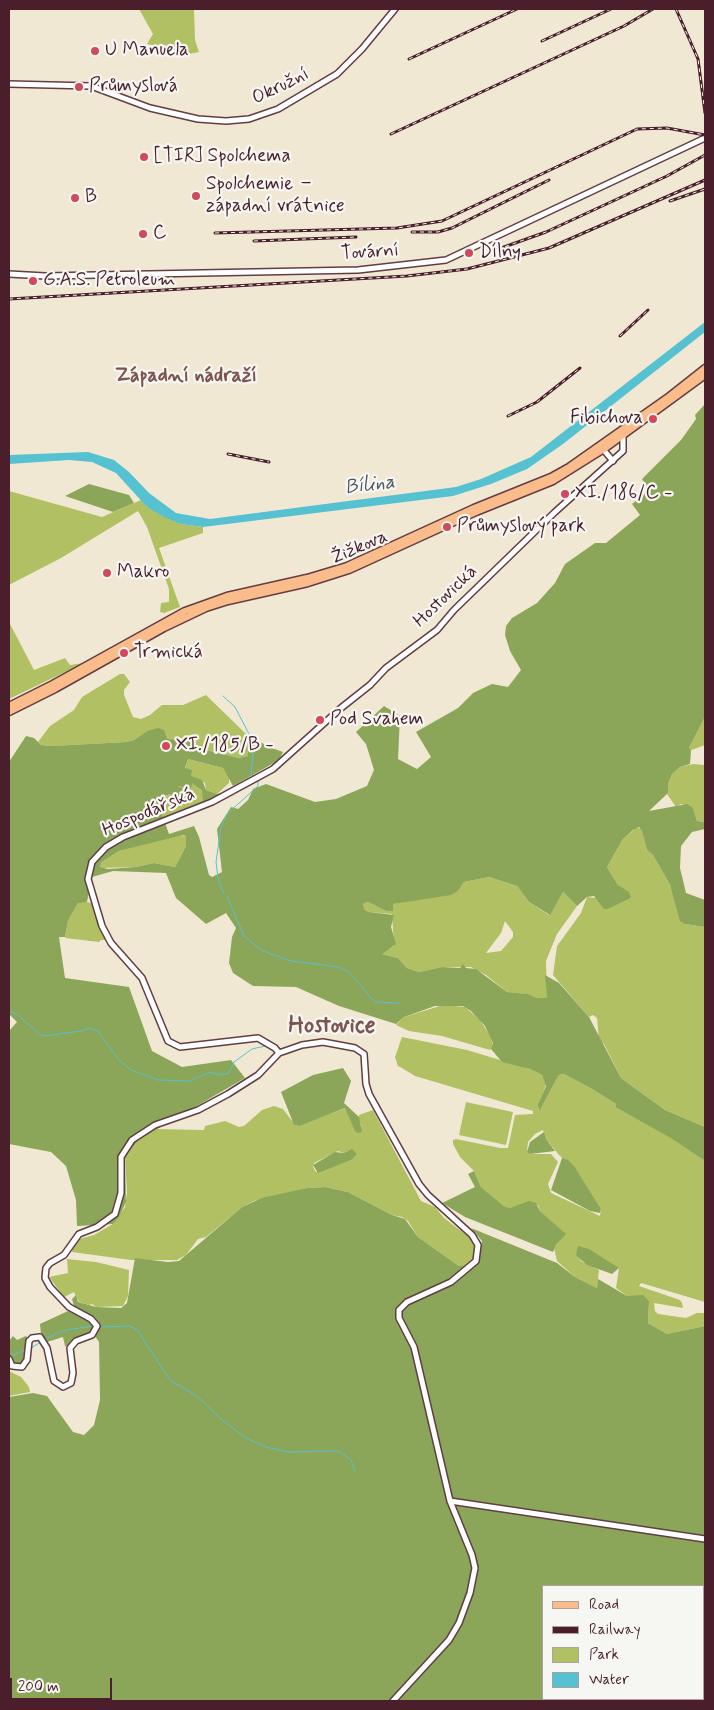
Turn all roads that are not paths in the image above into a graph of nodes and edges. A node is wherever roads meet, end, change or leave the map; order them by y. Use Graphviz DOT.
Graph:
graph roads {
  1 [pos="395,9"];
  2 [pos="9,84"];
  3 [pos="705,138"];
  4 [pos="9,274"];
  5 [pos="705,368"];
  6 [pos="705,375"];
  7 [pos="623,435"];
  8 [pos="601,447"];
  9 [pos="613,461"];
  10 [pos="9,706"];
  11 [pos="9,712"];
  12 [pos="273,769"];
  13 [pos="279,1053"];
  14 [pos="9,1359"];
  15 [pos="450,1501"];
  16 [pos="705,1539"];
  17 [pos="393,1701"];
  1 -- 2 [label="street, Okružní"];
  3 -- 4 [label="street, Tovární"];
  5 -- 8 [label="main road, Žižkova"];
  6 -- 7 [label="main road, Žižkova"];
  7 -- 8 [label="main road, Žižkova"];
  7 -- 9 [label="street, Hostovická"];
  8 -- 9 [label="street"];
  8 -- 10 [label="main road, Žižkova"];
  8 -- 11 [label="main road, Žižkova"];
  9 -- 12 [label="street, Hostovická"];
  12 -- 13 [label="street, Hospodářská"];
  13 -- 14 [label="street"];
  13 -- 15 [label="street"];
  15 -- 16 [label="street"];
  15 -- 17 [label="street"];
}
